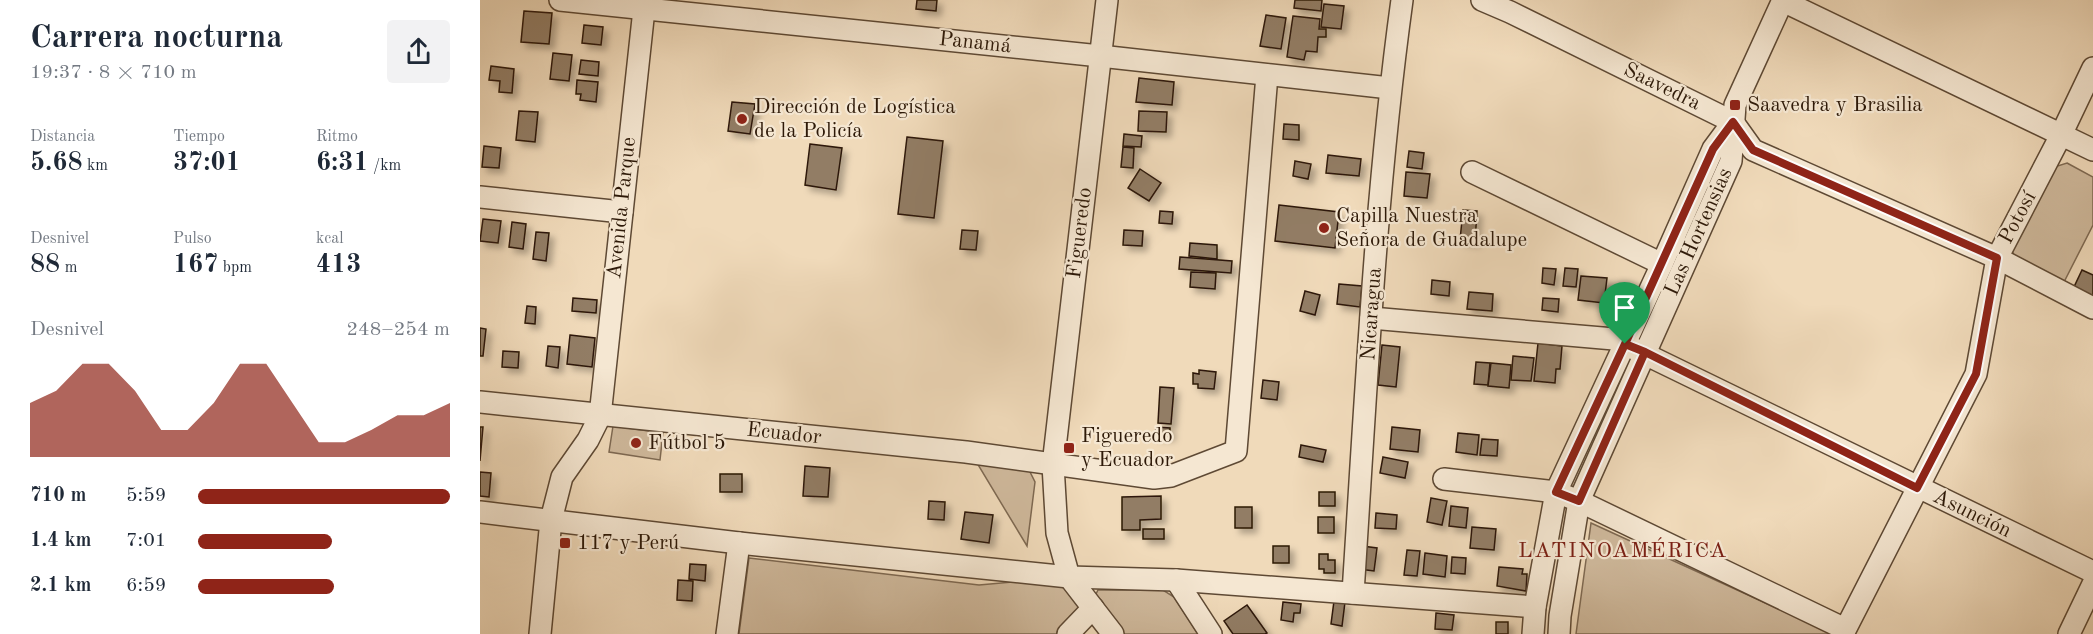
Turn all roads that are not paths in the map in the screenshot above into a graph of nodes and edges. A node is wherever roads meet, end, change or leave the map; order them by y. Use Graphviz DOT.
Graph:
graph roads {
  1 [pos="560,0"];
  2 [pos="1107,0"];
  3 [pos="1402,0"];
  4 [pos="1482,0"];
  5 [pos="1783,0"];
  6 [pos="644,4"];
  7 [pos="1513,6"];
  8 [pos="1100,56"];
  9 [pos="2093,68"];
  10 [pos="1267,75"];
  11 [pos="1390,88"];
  12 [pos="1733,122"];
  13 [pos="2061,135"];
  14 [pos="2093,150"];
  15 [pos="1472,172"];
  16 [pos="480,197"];
  17 [pos="622,212"];
  18 [pos="1997,258"];
  19 [pos="1662,264"];
  20 [pos="2093,308"];
  21 [pos="1371,318"];
  22 [pos="1625,344"];
  23 [pos="1645,352"];
  24 [pos="480,402"];
  25 [pos="600,416"];
  26 [pos="1053,465"];
  27 [pos="1444,479"];
  28 [pos="1917,488"];
  29 [pos="1556,492"];
  30 [pos="1579,501"];
  31 [pos="480,512"];
  32 [pos="552,520"];
  33 [pos="739,543"];
  34 [pos="2093,572"];
  35 [pos="1069,577"];
  36 [pos="1176,580"];
  37 [pos="2093,584"];
  38 [pos="1353,593"];
  39 [pos="1093,608"];
  40 [pos="1535,608"];
  41 [pos="1844,632"];
  42 [pos="540,634"];
  43 [pos="727,634"];
  44 [pos="1068,634"];
  45 [pos="1113,634"];
  46 [pos="1211,634"];
  47 [pos="1533,634"];
  48 [pos="1559,634"];
  49 [pos="2069,634"];
  1 -- 6 [label="street, Panamá"];
  2 -- 8 [label="street, Figueredo"];
  3 -- 11 [label="street, Nicaragua"];
  4 -- 7 [label="street, Saavedra"];
  5 -- 12 [label="street"];
  5 -- 13 [label="street"];
  6 -- 8 [label="street, Panamá"];
  6 -- 17 [label="street, Avenida Parque"];
  7 -- 12 [label="street, Saavedra"];
  8 -- 10 [label="street, Panamá"];
  8 -- 26 [label="street, Figueredo"];
  9 -- 13 [label="street, Potosí"];
  10 -- 11 [label="street, Panamá"];
  10 -- 26 [label="street, Ecuador"];
  11 -- 21 [label="street, Nicaragua"];
  12 -- 18 [label="street, Saavedra"];
  12 -- 19 [label="street, Las Hortensias"];
  12 -- 23 [label="street, Las Hortensias"];
  13 -- 14 [label="street"];
  13 -- 18 [label="street, Potosí"];
  15 -- 19 [label="street"];
  16 -- 17 [label="street"];
  17 -- 25 [label="street, Avenida Parque"];
  18 -- 20 [label="street, Saavedra"];
  18 -- 28 [label="street, Potosí"];
  19 -- 22 [label="street, Las Hortensias"];
  21 -- 22 [label="street, Asunción"];
  21 -- 38 [label="street, Nicaragua"];
  22 -- 23 [label="street, Asunción"];
  22 -- 29 [label="street, Las Hortensias"];
  23 -- 28 [label="street, Asunción"];
  23 -- 30 [label="street, Las Hortensias"];
  24 -- 25 [label="street, Ecuador"];
  25 -- 26 [label="street, Ecuador"];
  25 -- 32 [label="street"];
  26 -- 35 [label="street, Figueredo"];
  27 -- 29 [label="street"];
  28 -- 34 [label="street, Asunción"];
  28 -- 41 [label="street, Potosí"];
  29 -- 30 [label="street"];
  29 -- 40 [label="street, Las Hortensias"];
  30 -- 41 [label="street"];
  30 -- 48 [label="street, Las Hortensias"];
  31 -- 32 [label="street"];
  32 -- 33 [label="street"];
  32 -- 42 [label="street"];
  33 -- 35 [label="street"];
  33 -- 43 [label="street"];
  35 -- 36 [label="street"];
  35 -- 39 [label="street"];
  36 -- 38 [label="street"];
  36 -- 46 [label="street"];
  37 -- 49 [label="street"];
  38 -- 40 [label="street"];
  39 -- 44 [label="street"];
  39 -- 45 [label="street"];
  40 -- 47 [label="street, Las Hortensias"];
}
